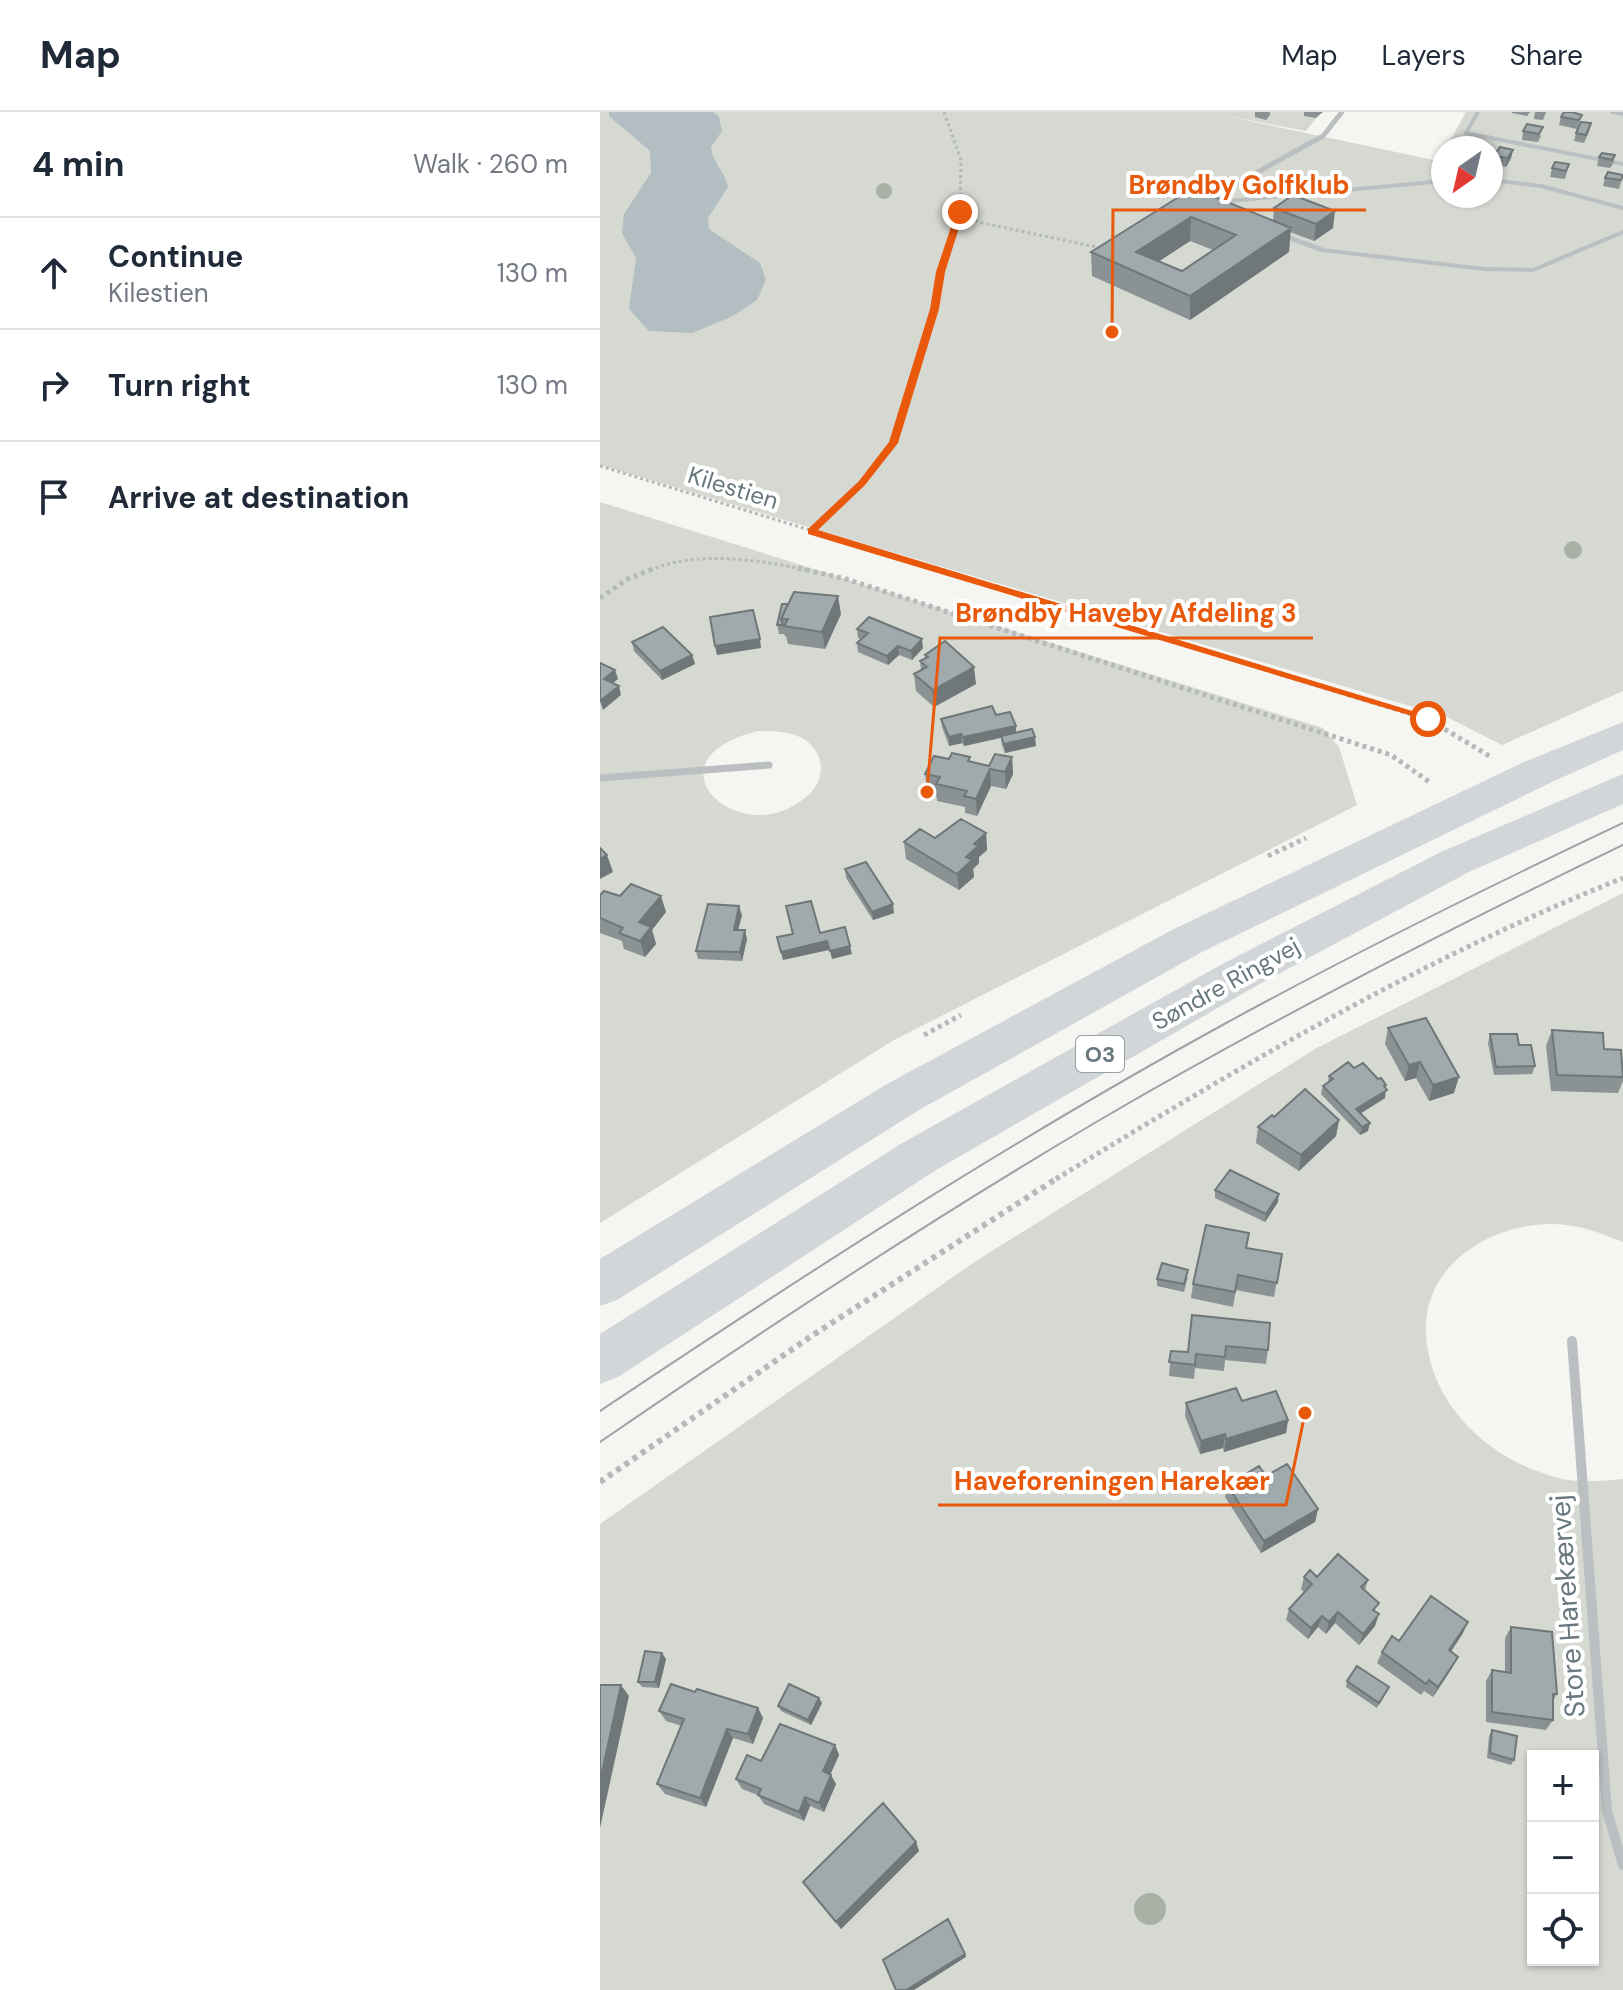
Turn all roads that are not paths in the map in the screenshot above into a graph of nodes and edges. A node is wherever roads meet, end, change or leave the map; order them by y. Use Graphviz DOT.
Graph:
graph roads {
  1 [pos="1342,112"];
  2 [pos="1478,112"];
  3 [pos="1612,112"];
  4 [pos="1623,114"];
  5 [pos="1623,164"];
  6 [pos="1503,180"];
  7 [pos="1431,182"];
  8 [pos="1200,204"];
  9 [pos="1623,208"];
  10 [pos="1213,209"];
  11 [pos="1268,230"];
  12 [pos="1623,232"];
  13 [pos="1322,250"];
  14 [pos="1623,735"];
  15 [pos="769,765"];
  16 [pos="600,778"];
  17 [pos="1623,788"];
  18 [pos="600,1285"];
  19 [pos="1572,1341"];
  20 [pos="600,1361"];
  21 [pos="1623,1865"];
  1 -- 8 [label="street"];
  2 -- 5 [label="lane"];
  3 -- 4 [label="lane"];
  6 -- 9 [label="lane"];
  7 -- 8 [label="lane"];
  8 -- 10 [label="street"];
  11 -- 13 [label="street"];
  12 -- 13 [label="lane"];
  14 -- 18 [label="main road, O3"];
  15 -- 16 [label="street"];
  17 -- 20 [label="main road, Søndre Ringvej / O3"];
  19 -- 21 [label="street, Store Harekærvej"];
}
